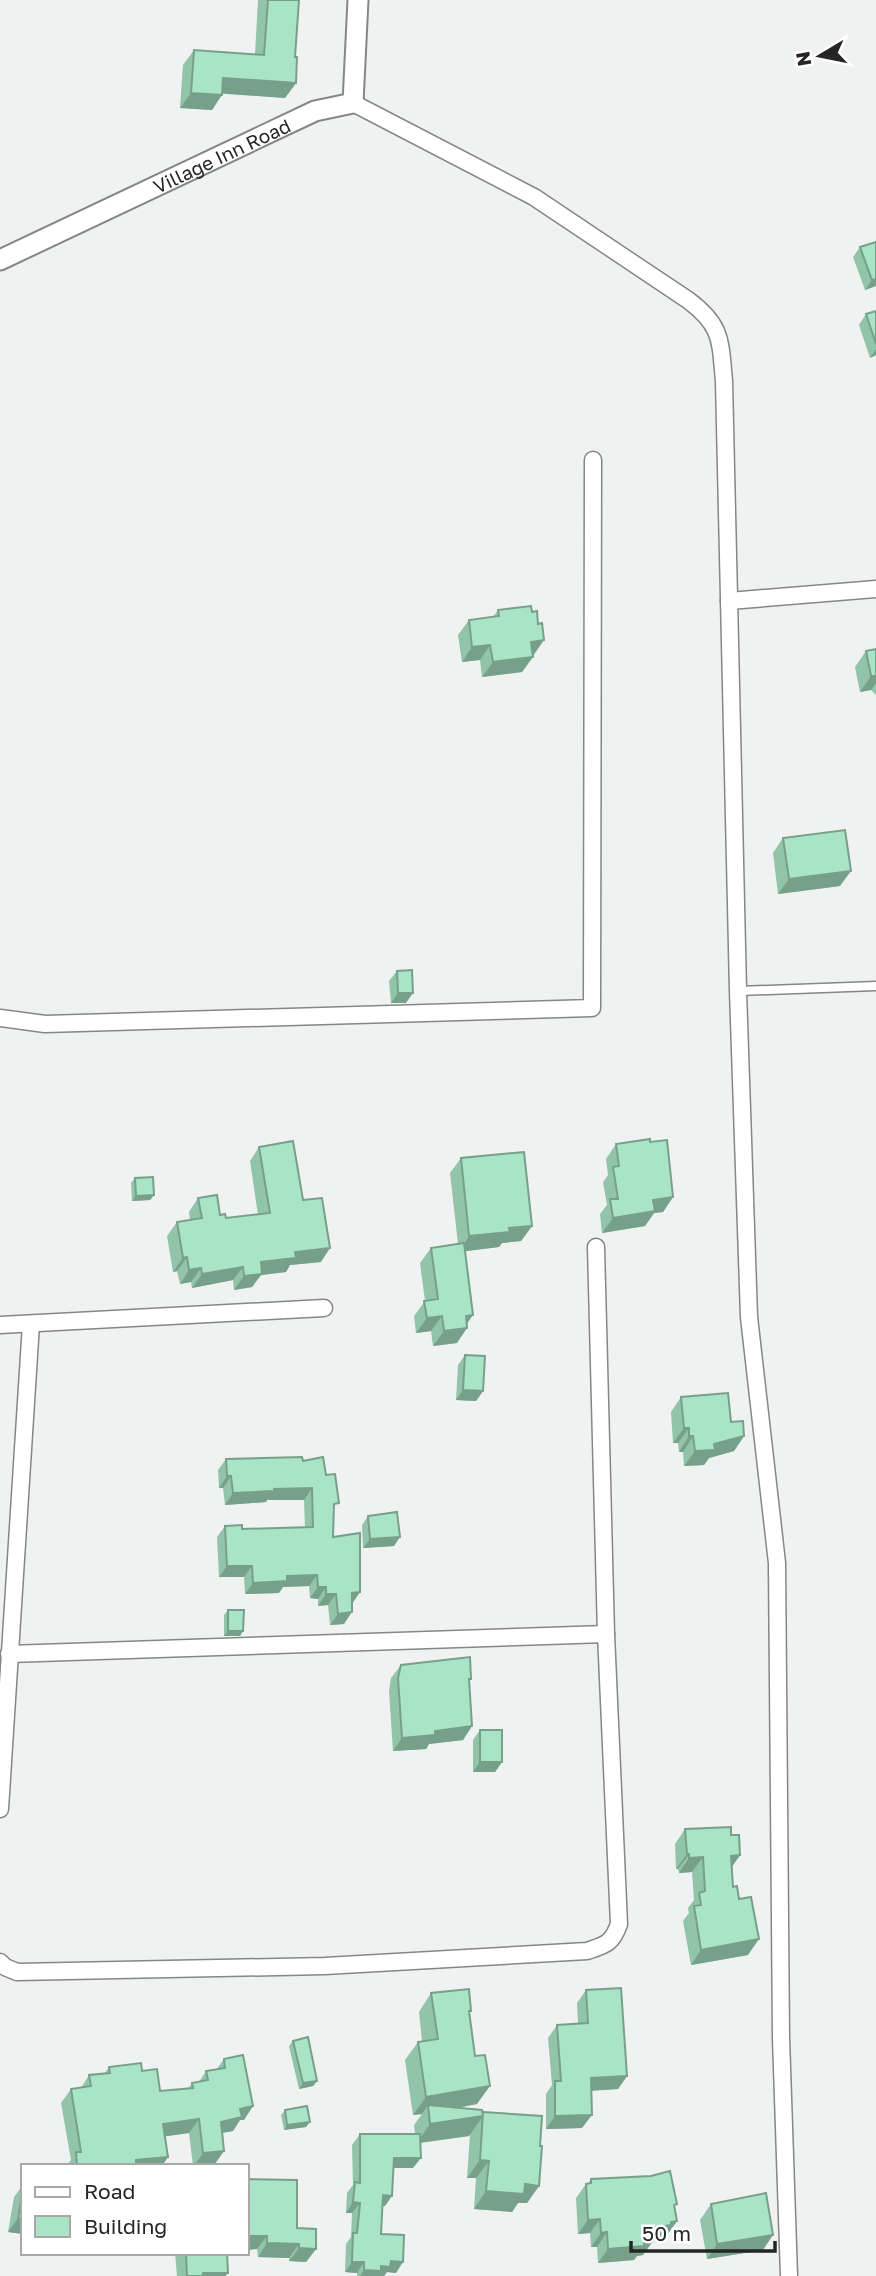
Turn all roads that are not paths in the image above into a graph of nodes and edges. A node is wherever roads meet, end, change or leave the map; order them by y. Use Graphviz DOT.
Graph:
graph roads {
  1 [pos="358,0"];
  2 [pos="353,103"];
  3 [pos="0,260"];
  4 [pos="593,460"];
  5 [pos="876,589"];
  6 [pos="729,601"];
  7 [pos="876,986"];
  8 [pos="738,991"];
  9 [pos="0,1018"];
  10 [pos="596,1247"];
  11 [pos="324,1308"];
  12 [pos="31,1324"];
  13 [pos="0,1325"];
  14 [pos="606,1634"];
  15 [pos="9,1654"];
  16 [pos="0,1809"];
  17 [pos="0,1962"];
  18 [pos="789,2276"];
  1 -- 2 [label="street"];
  2 -- 3 [label="street, Village Inn Road"];
  2 -- 6 [label="street"];
  4 -- 9 [label="street"];
  5 -- 6 [label="street"];
  6 -- 8 [label="street"];
  7 -- 8 [label="lane"];
  8 -- 18 [label="street"];
  10 -- 14 [label="street"];
  11 -- 12 [label="street"];
  12 -- 13 [label="street"];
  12 -- 15 [label="street"];
  14 -- 15 [label="street"];
  14 -- 17 [label="street"];
  15 -- 16 [label="street"];
}
